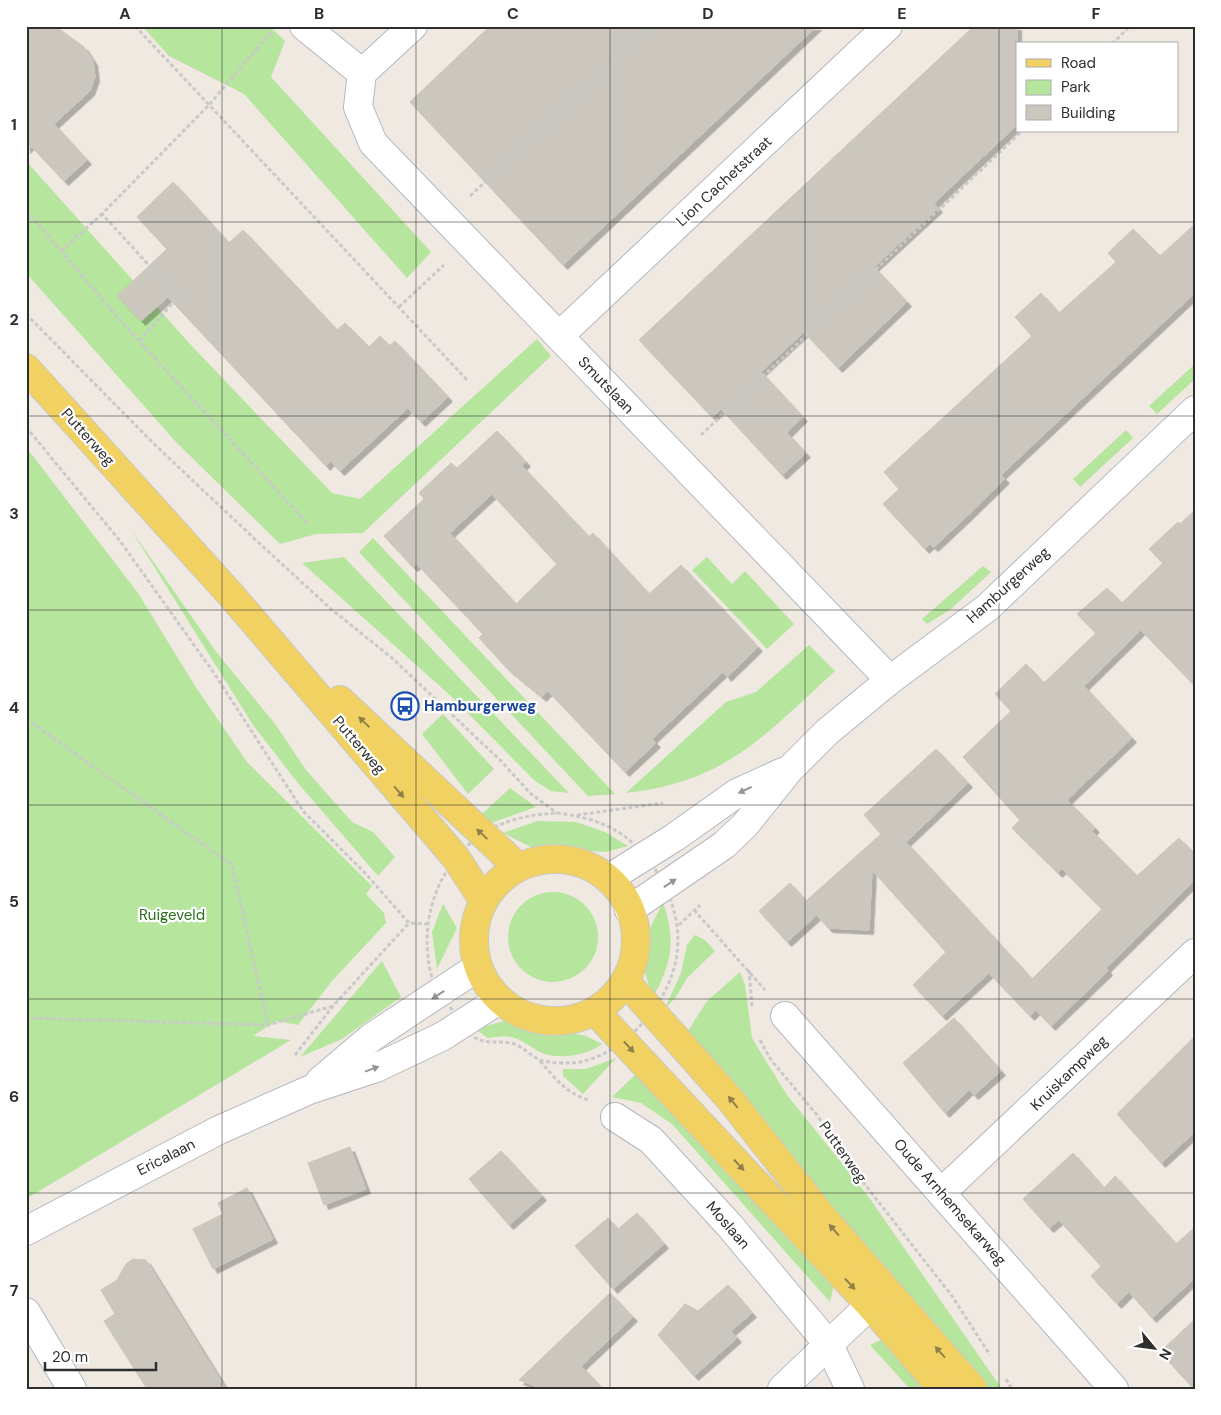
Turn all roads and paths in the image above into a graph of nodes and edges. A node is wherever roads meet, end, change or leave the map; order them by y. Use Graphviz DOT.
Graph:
graph roads {
  1 [pos="135,26"];
  2 [pos="275,26"];
  3 [pos="304,26"];
  4 [pos="412,26"];
  5 [pos="652,26"];
  6 [pos="888,26"];
  7 [pos="1130,26"];
  8 [pos="1114,42"];
  9 [pos="362,73"];
  10 [pos="208,106"];
  11 [pos="1021,132"];
  12 [pos="26,210"];
  13 [pos="102,214"];
  14 [pos="446,218"];
  15 [pos="469,242"];
  16 [pos="61,251"];
  17 [pos="399,307"];
  18 [pos="26,314"];
  19 [pos="559,336"];
  20 [pos="139,341"];
  21 [pos="26,368"];
  22 [pos="468,381"];
  23 [pos="1195,410"];
  24 [pos="26,427"];
  25 [pos="677,458"];
  26 [pos="309,525"];
  27 [pos="230,595"];
  28 [pos="890,680"];
  29 [pos="26,719"];
  30 [pos="789,770"];
  31 [pos="558,813"];
  32 [pos="518,867"];
  33 [pos="608,879"];
  34 [pos="483,900"];
  35 [pos="629,910"];
  36 [pos="409,923"];
  37 [pos="427,924"];
  38 [pos="679,924"];
  39 [pos="1195,953"];
  40 [pos="478,968"];
  41 [pos="625,981"];
  42 [pos="499,1000"];
  43 [pos="595,1011"];
  44 [pos="753,1016"];
  45 [pos="785,1016"];
  46 [pos="26,1018"];
  47 [pos="268,1025"];
  48 [pos="759,1038"];
  49 [pos="486,1043"];
  50 [pos="309,1090"];
  51 [pos="593,1102"];
  52 [pos="615,1117"];
  53 [pos="942,1192"];
  54 [pos="26,1231"];
  55 [pos="870,1305"];
  56 [pos="26,1312"];
  57 [pos="829,1345"];
  58 [pos="992,1358"];
  59 [pos="1002,1373"];
  60 [pos="72,1389"];
  61 [pos="782,1389"];
  62 [pos="850,1389"];
  63 [pos="942,1389"];
  64 [pos="973,1389"];
  65 [pos="1012,1389"];
  66 [pos="1114,1389"];
  1 -- 10 [label="path"];
  2 -- 10 [label="path"];
  3 -- 9 [label="street"];
  4 -- 9 [label="street"];
  5 -- 14 [label="path"];
  6 -- 19 [label="street, Lion Cachetstraat"];
  7 -- 8 [label="path"];
  9 -- 14 [label="street, Smutslaan"];
  10 -- 13 [label="path"];
  10 -- 17 [label="path"];
  11 -- 25 [label="path"];
  12 -- 16 [label="path"];
  13 -- 16 [label="path"];
  13 -- 20 [label="path"];
  14 -- 15 [label="street, Smutslaan"];
  15 -- 17 [label="path"];
  15 -- 19 [label="street, Smutslaan"];
  16 -- 20 [label="path"];
  17 -- 22 [label="path"];
  18 -- 31 [label="path"];
  19 -- 25 [label="street, Smutslaan"];
  20 -- 26 [label="path"];
  21 -- 27 [label="main road, Putterweg"];
  23 -- 28 [label="street, Hamburgerweg"];
  24 -- 36 [label="path"];
  25 -- 28 [label="street, Smutslaan"];
  32 -- 27 [label="main road, Putterweg, one-way"];
  27 -- 34 [label="main road, Putterweg, one-way"];
  28 -- 30 [label="street, Hamburgerweg"];
  29 -- 47 [label="path"];
  30 -- 33 [label="street, Hamburgerweg, one-way"];
  35 -- 30 [label="street, Hamburgerweg, one-way"];
  32 -- 33 [label="main road"];
  32 -- 34 [label="main road"];
  33 -- 35 [label="main road"];
  34 -- 40 [label="main road"];
  35 -- 41 [label="main road"];
  36 -- 37 [label="path"];
  36 -- 47 [label="path"];
  38 -- 44 [label="path"];
  39 -- 53 [label="street, Kruiskampweg"];
  40 -- 42 [label="main road"];
  40 -- 50 [label="street, Ericalaan, one-way"];
  41 -- 43 [label="main road"];
  64 -- 41 [label="main road, one-way"];
  42 -- 43 [label="main road"];
  50 -- 42 [label="street, Ericalaan, one-way"];
  43 -- 55 [label="main road, one-way"];
  45 -- 53 [label="street, Oude Arnhemsekarweg"];
  46 -- 47 [label="path"];
  48 -- 58 [label="path, Putterweg"];
  49 -- 51 [label="path"];
  50 -- 54 [label="street, Ericalaan"];
  52 -- 57 [label="street, Moslaan"];
  53 -- 66 [label="street, Oude Arnhemsekarweg"];
  55 -- 57 [label="street"];
  55 -- 63 [label="main road"];
  56 -- 60 [label="street"];
  57 -- 61 [label="street"];
  57 -- 62 [label="street, Moslaan"];
  59 -- 65 [label="path"];
}
